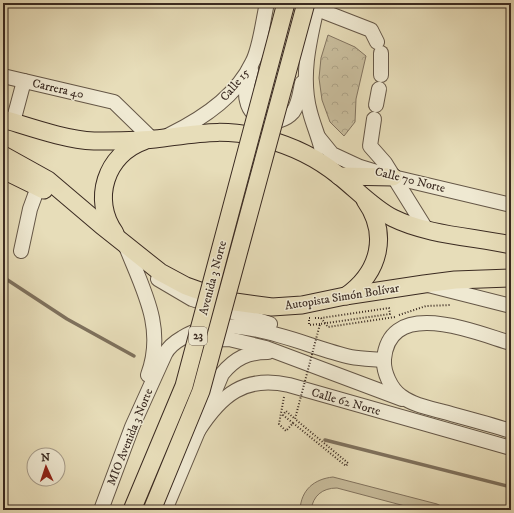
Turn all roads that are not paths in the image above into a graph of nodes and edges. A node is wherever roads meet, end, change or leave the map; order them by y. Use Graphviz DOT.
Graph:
graph roads {
  1 [pos="267,3"];
  2 [pos="286,3"];
  3 [pos="314,5"];
  4 [pos="253,62"];
  5 [pos="305,72"];
  6 [pos="3,76"];
  7 [pos="24,81"];
  8 [pos="8,120"];
  9 [pos="158,138"];
  10 [pos="319,138"];
  11 [pos="3,155"];
  12 [pos="245,155"];
  13 [pos="3,170"];
  14 [pos="333,171"];
  15 [pos="394,177"];
  16 [pos="38,187"];
  17 [pos="356,191"];
  18 [pos="511,205"];
  19 [pos="81,208"];
  20 [pos="426,229"];
  21 [pos="125,244"];
  22 [pos="511,245"];
  23 [pos="21,251"];
  24 [pos="511,278"];
  25 [pos="424,284"];
  26 [pos="346,296"];
  27 [pos="511,306"];
  28 [pos="511,343"];
  29 [pos="279,353"];
  30 [pos="384,360"];
  31 [pos="160,364"];
  32 [pos="411,402"];
  33 [pos="198,431"];
  34 [pos="511,431"];
  35 [pos="511,448"];
  36 [pos="95,510"];
  37 [pos="101,510"];
  38 [pos="132,510"];
  39 [pos="152,510"];
  40 [pos="165,510"];
  1 -- 4 [label="street, Calle 15"];
  2 -- 12 [label="main road, Calle 15 / 23, bridge"];
  3 -- 5 [label="street"];
  3 -- 15 [label="street"];
  3 -- 39 [label="main road, Avenida 3 Norte / 23, bridge"];
  4 -- 5 [label="street"];
  4 -- 9 [label="street, Calle 15"];
  5 -- 10 [label="street"];
  6 -- 7 [label="street, Carrera 40"];
  7 -- 8 [label="street"];
  7 -- 9 [label="street, Carrera 40"];
  8 -- 9 [label="main road"];
  9 -- 14 [label="main road"];
  9 -- 21 [label="main road"];
  10 -- 14 [label="street"];
  10 -- 15 [label="street, Calle 70 Norte"];
  11 -- 19 [label="main road, Autopista Simón Bolívar"];
  12 -- 38 [label="main road, Avenida 3 Norte / 23, bridge"];
  13 -- 16 [label="main road"];
  14 -- 15 [label="main road"];
  14 -- 17 [label="main road"];
  15 -- 18 [label="street, Calle 70 Norte"];
  15 -- 20 [label="street"];
  16 -- 19 [label="main road"];
  16 -- 23 [label="street"];
  17 -- 20 [label="main road"];
  17 -- 26 [label="main road"];
  19 -- 21 [label="main road, Autopista Simón Bolívar"];
  20 -- 22 [label="main road"];
  21 -- 26 [label="main road, Autopista Simón Bolívar"];
  21 -- 30 [label="street"];
  21 -- 36 [label="street"];
  24 -- 25 [label="main road, Autopista Simón Bolívar"];
  25 -- 26 [label="main road, Autopista Simón Bolívar"];
  25 -- 27 [label="street"];
  28 -- 30 [label="street"];
  29 -- 31 [label="street"];
  29 -- 32 [label="street"];
  29 -- 33 [label="street"];
  30 -- 31 [label="street, MIO Avenida 3 Norte"];
  30 -- 32 [label="street"];
  31 -- 37 [label="street, MIO Avenida 3 Norte"];
  32 -- 34 [label="street"];
  33 -- 35 [label="street, Calle 62 Norte"];
  33 -- 40 [label="street"];
}
